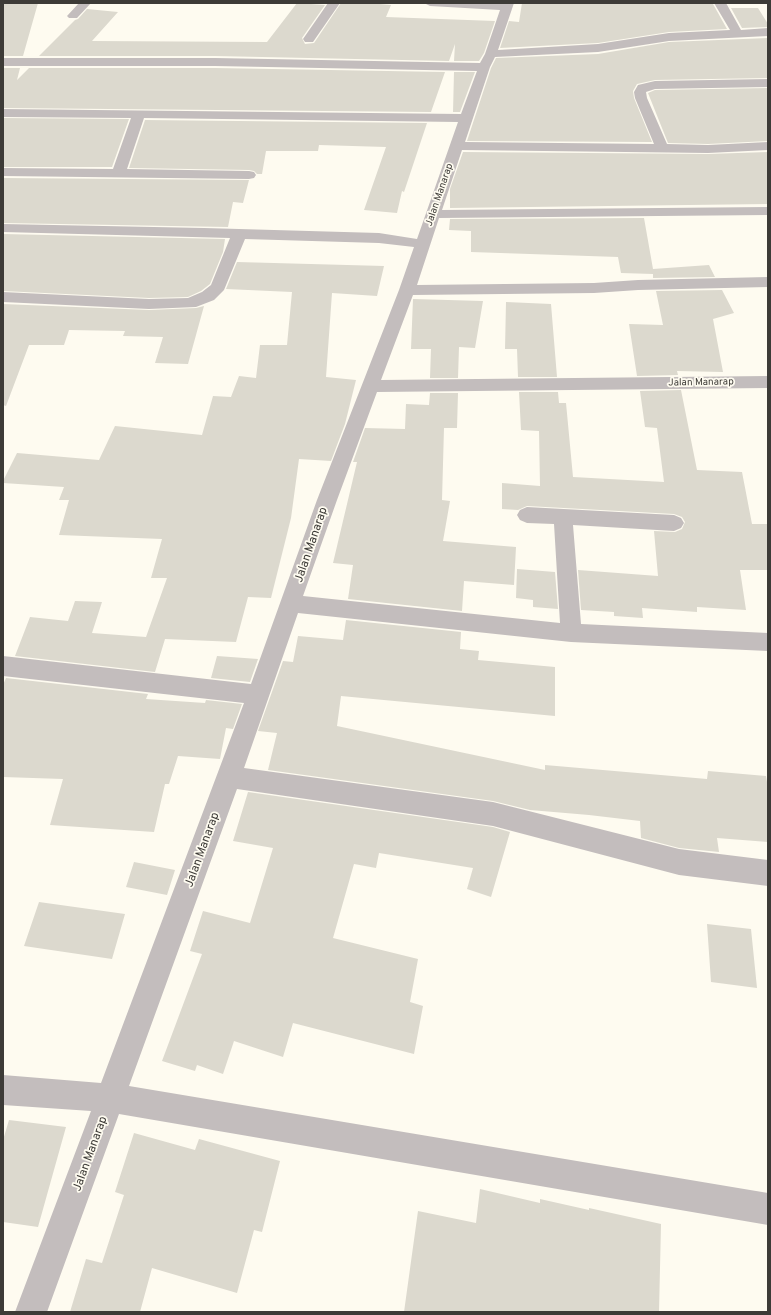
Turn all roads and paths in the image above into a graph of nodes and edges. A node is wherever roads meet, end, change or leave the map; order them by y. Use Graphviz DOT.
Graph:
graph roads {
  1 [pos="84,3"];
  2 [pos="334,3"];
  3 [pos="430,3"];
  4 [pos="720,3"];
  5 [pos="507,5"];
  6 [pos="73,16"];
  7 [pos="768,32"];
  8 [pos="737,33"];
  9 [pos="309,39"];
  10 [pos="487,60"];
  11 [pos="3,62"];
  12 [pos="768,83"];
  13 [pos="3,113"];
  14 [pos="139,114"];
  15 [pos="466,118"];
  16 [pos="456,146"];
  17 [pos="768,146"];
  18 [pos="662,148"];
  19 [pos="3,172"];
  20 [pos="119,173"];
  21 [pos="249,175"];
  22 [pos="768,211"];
  23 [pos="433,214"];
  24 [pos="3,228"];
  25 [pos="239,234"];
  26 [pos="423,244"];
  27 [pos="768,282"];
  28 [pos="407,290"];
  29 [pos="3,296"];
  30 [pos="768,382"];
  31 [pos="370,386"];
  32 [pos="527,515"];
  33 [pos="563,517"];
  34 [pos="674,523"];
  35 [pos="292,604"];
  36 [pos="571,633"];
  37 [pos="768,642"];
  38 [pos="3,666"];
  39 [pos="259,695"];
  40 [pos="229,777"];
  41 [pos="768,872"];
  42 [pos="3,1090"];
  43 [pos="111,1098"];
  44 [pos="768,1209"];
  45 [pos="31,1312"];
  1 -- 6 [label="street"];
  2 -- 9 [label="street"];
  3 -- 5 [label="street"];
  4 -- 8 [label="street"];
  5 -- 10 [label="street, Jalan Manarap"];
  7 -- 8 [label="street"];
  8 -- 10 [label="street"];
  10 -- 11 [label="street"];
  10 -- 15 [label="street, Jalan Manarap"];
  12 -- 18 [label="street"];
  13 -- 14 [label="street"];
  14 -- 15 [label="street"];
  14 -- 20 [label="street"];
  15 -- 16 [label="street, Jalan Manarap"];
  16 -- 18 [label="street"];
  16 -- 23 [label="street, Jalan Manarap"];
  17 -- 18 [label="street"];
  19 -- 20 [label="street"];
  20 -- 21 [label="street"];
  22 -- 23 [label="street"];
  23 -- 26 [label="street, Jalan Manarap"];
  24 -- 25 [label="street"];
  25 -- 26 [label="street"];
  25 -- 29 [label="street"];
  26 -- 28 [label="street, Jalan Manarap"];
  27 -- 28 [label="street"];
  28 -- 31 [label="street, Jalan Manarap"];
  30 -- 31 [label="street, Jalan Manarap"];
  31 -- 35 [label="street, Jalan Manarap"];
  32 -- 33 [label="street"];
  33 -- 34 [label="street"];
  33 -- 36 [label="street"];
  35 -- 36 [label="street"];
  35 -- 39 [label="street, Jalan Manarap"];
  36 -- 37 [label="street"];
  38 -- 39 [label="street"];
  39 -- 40 [label="street, Jalan Manarap"];
  40 -- 41 [label="street"];
  40 -- 43 [label="street, Jalan Manarap"];
  42 -- 43 [label="street"];
  43 -- 44 [label="street"];
  43 -- 45 [label="street, Jalan Manarap"];
}
